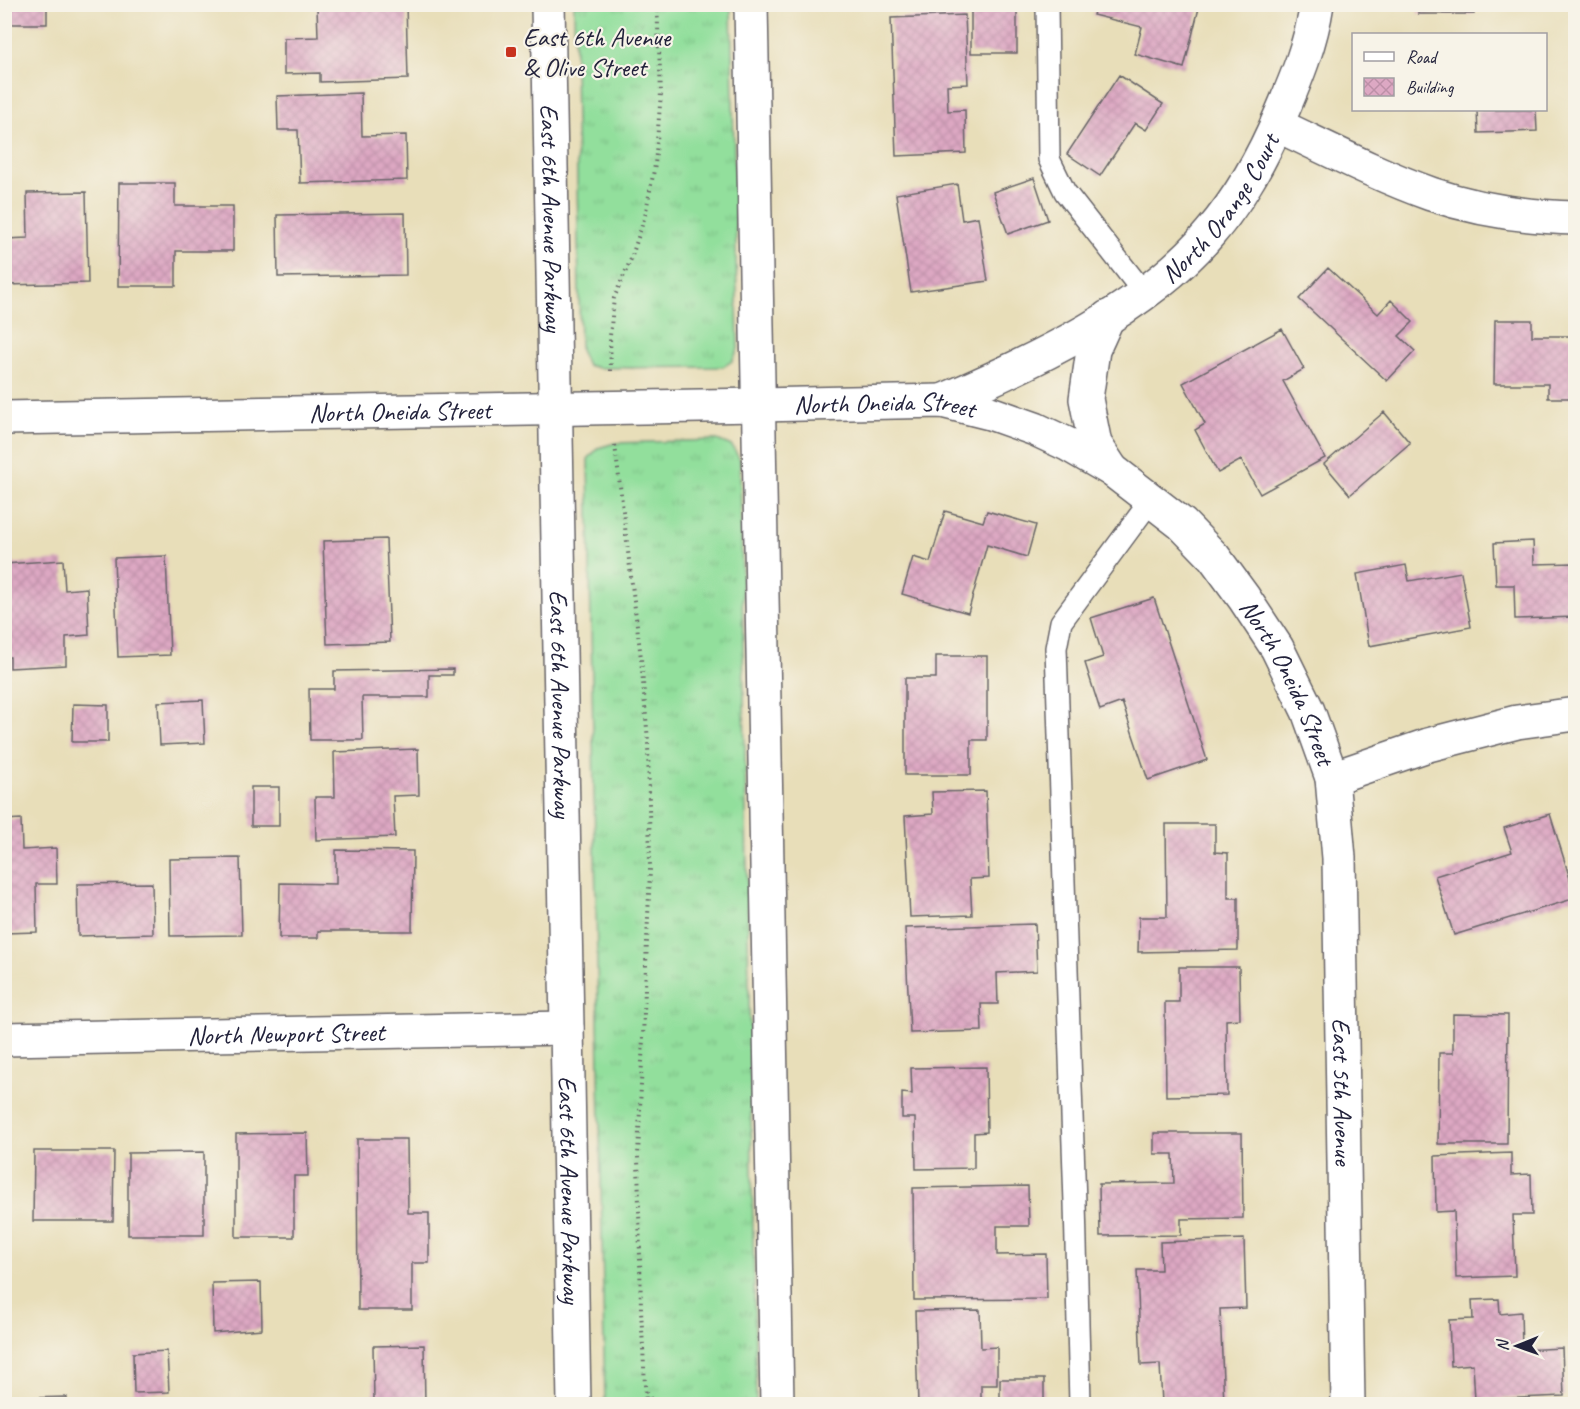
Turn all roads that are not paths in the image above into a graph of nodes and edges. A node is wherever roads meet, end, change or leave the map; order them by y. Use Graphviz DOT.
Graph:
graph roads {
  1 [pos="548,4"];
  2 [pos="751,4"];
  3 [pos="1047,4"];
  4 [pos="1317,4"];
  5 [pos="1277,125"];
  6 [pos="1575,218"];
  7 [pos="1144,293"];
  8 [pos="1108,317"];
  9 [pos="942,401"];
  10 [pos="759,405"];
  11 [pos="555,409"];
  12 [pos="4,418"];
  13 [pos="1112,470"];
  14 [pos="1151,500"];
  15 [pos="1575,714"];
  16 [pos="1332,778"];
  17 [pos="567,1028"];
  18 [pos="4,1039"];
  19 [pos="574,1404"];
  20 [pos="777,1404"];
  21 [pos="1080,1404"];
  22 [pos="1348,1404"];
  1 -- 11 [label="street, East 6th Avenue Parkway"];
  2 -- 10 [label="street"];
  3 -- 7 [label="lane"];
  4 -- 5 [label="street"];
  5 -- 6 [label="street, North Orange Court"];
  5 -- 7 [label="street, North Orange Court"];
  7 -- 8 [label="street, North Orange Court"];
  8 -- 9 [label="street, North Orange Court"];
  8 -- 13 [label="street"];
  9 -- 10 [label="street, North Oneida Street"];
  9 -- 13 [label="street, North Oneida Street"];
  10 -- 11 [label="street, North Oneida Street"];
  10 -- 20 [label="street"];
  11 -- 12 [label="street, North Oneida Street"];
  11 -- 17 [label="street, East 6th Avenue Parkway"];
  13 -- 14 [label="street, North Oneida Street"];
  14 -- 16 [label="street, North Oneida Street"];
  14 -- 21 [label="lane"];
  15 -- 16 [label="street, North Oneida Street"];
  16 -- 22 [label="street, East 5th Avenue"];
  17 -- 18 [label="street, North Newport Street"];
  17 -- 19 [label="street, East 6th Avenue Parkway"];
}
